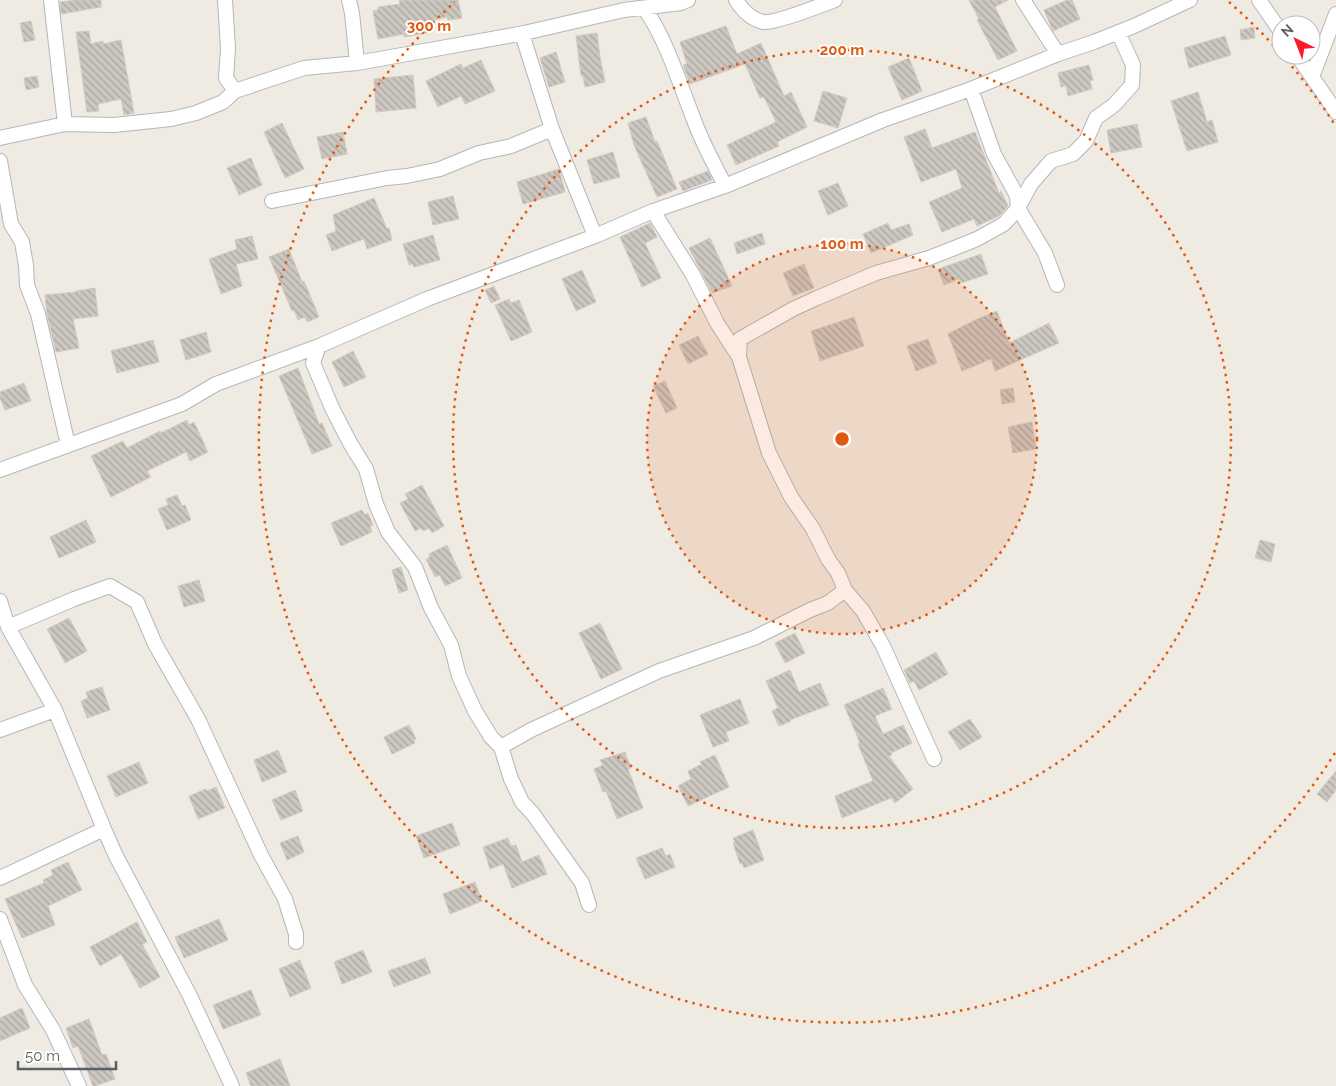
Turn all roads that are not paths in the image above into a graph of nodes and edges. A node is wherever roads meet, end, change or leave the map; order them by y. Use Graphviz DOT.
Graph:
graph roads {
  1 [pos="51,0"];
  2 [pos="225,0"];
  3 [pos="349,0"];
  4 [pos="688,0"];
  5 [pos="736,0"];
  6 [pos="835,0"];
  7 [pos="1023,0"];
  8 [pos="1190,0"];
  9 [pos="1259,0"];
  10 [pos="644,8"];
  11 [pos="1336,14"];
  12 [pos="1271,17"];
  13 [pos="1118,32"];
  14 [pos="524,33"];
  15 [pos="1058,54"];
  16 [pos="357,63"];
  17 [pos="1304,65"];
  18 [pos="1312,77"];
  19 [pos="971,89"];
  20 [pos="235,91"];
  21 [pos="1336,112"];
  22 [pos="65,124"];
  23 [pos="552,129"];
  24 [pos="0,138"];
  25 [pos="0,161"];
  26 [pos="725,186"];
  27 [pos="272,201"];
  28 [pos="1018,208"];
  29 [pos="654,211"];
  30 [pos="595,236"];
  31 [pos="1057,284"];
  32 [pos="319,346"];
  33 [pos="739,356"];
  34 [pos="68,445"];
  35 [pos="0,470"];
  36 [pos="846,590"];
  37 [pos="0,601"];
  38 [pos="8,627"];
  39 [pos="55,710"];
  40 [pos="0,730"];
  41 [pos="501,747"];
  42 [pos="934,759"];
  43 [pos="104,829"];
  44 [pos="0,878"];
  45 [pos="589,905"];
  46 [pos="0,919"];
  47 [pos="296,942"];
  48 [pos="79,1086"];
  49 [pos="232,1086"];
  1 -- 22 [label="street"];
  2 -- 20 [label="street"];
  3 -- 16 [label="street"];
  4 -- 10 [label="street"];
  5 -- 6 [label="street"];
  7 -- 15 [label="street"];
  8 -- 13 [label="street"];
  9 -- 12 [label="street"];
  10 -- 14 [label="street"];
  10 -- 26 [label="street"];
  11 -- 18 [label="street"];
  13 -- 15 [label="street"];
  13 -- 28 [label="street"];
  14 -- 16 [label="street"];
  14 -- 23 [label="street"];
  15 -- 19 [label="street"];
  16 -- 20 [label="street"];
  17 -- 18 [label="street"];
  18 -- 21 [label="street"];
  19 -- 26 [label="street"];
  19 -- 28 [label="street"];
  20 -- 22 [label="street"];
  22 -- 24 [label="street"];
  23 -- 27 [label="street"];
  23 -- 30 [label="street"];
  25 -- 34 [label="street"];
  26 -- 29 [label="street"];
  28 -- 31 [label="street"];
  28 -- 33 [label="street"];
  29 -- 30 [label="street"];
  29 -- 33 [label="street"];
  30 -- 32 [label="street"];
  32 -- 34 [label="street"];
  32 -- 41 [label="street"];
  33 -- 36 [label="street"];
  34 -- 35 [label="street"];
  36 -- 41 [label="street"];
  36 -- 42 [label="street"];
  37 -- 38 [label="street"];
  38 -- 39 [label="street"];
  38 -- 47 [label="street"];
  39 -- 40 [label="street"];
  39 -- 43 [label="street"];
  41 -- 45 [label="street"];
  43 -- 44 [label="street"];
  43 -- 49 [label="street"];
  46 -- 48 [label="street"];
}
